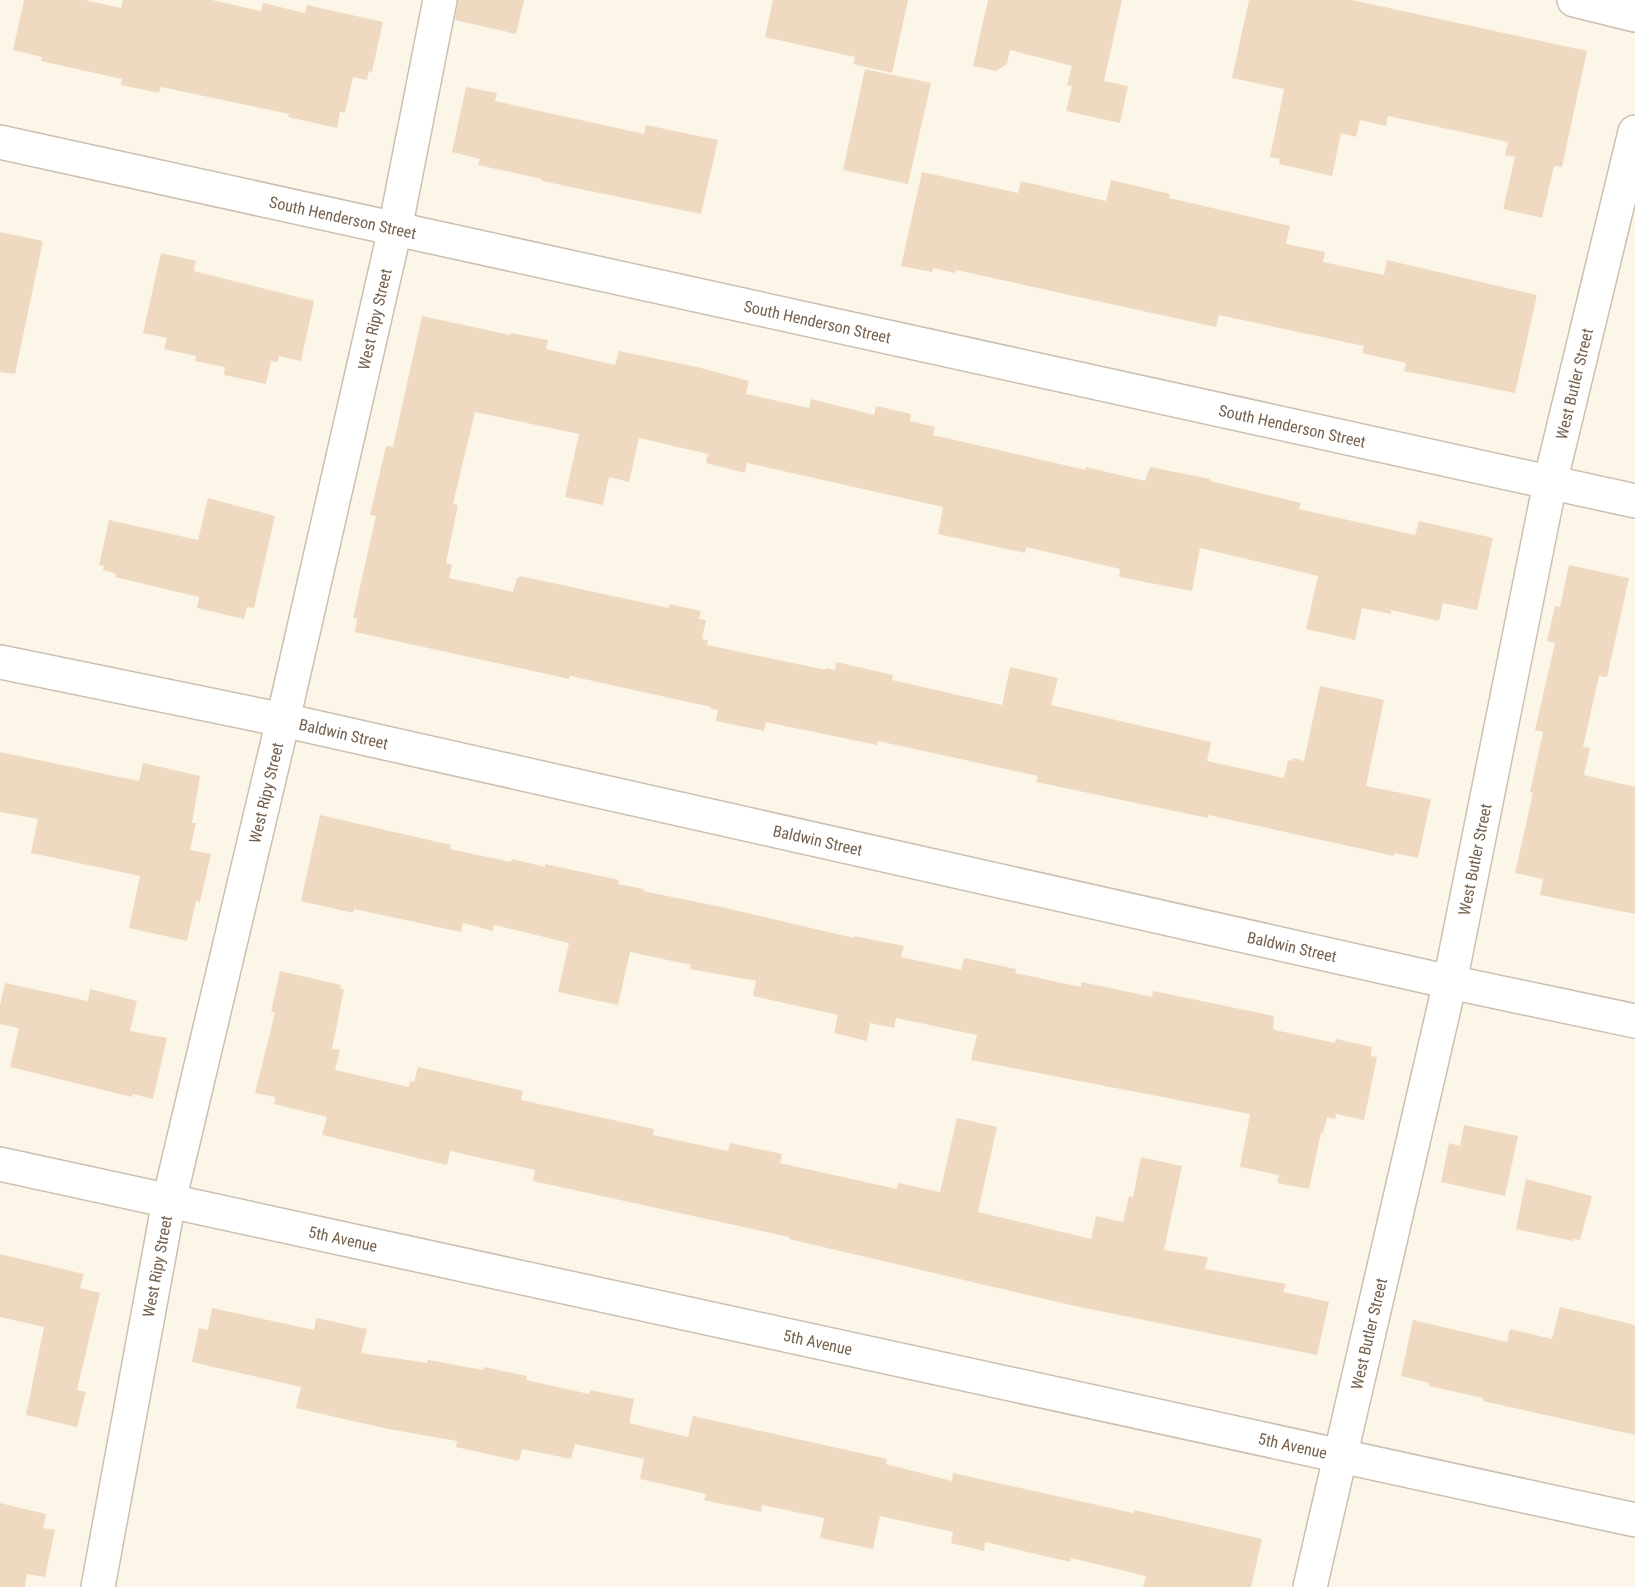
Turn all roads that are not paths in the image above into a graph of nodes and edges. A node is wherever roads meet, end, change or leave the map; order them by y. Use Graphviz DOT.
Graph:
graph roads {
  1 [pos="440,0"];
  2 [pos="1574,0"];
  3 [pos="1635,15"];
  4 [pos="1635,132"];
  5 [pos="0,142"];
  6 [pos="395,229"];
  7 [pos="1550,483"];
  8 [pos="1635,501"];
  9 [pos="0,662"];
  10 [pos="283,720"];
  11 [pos="1450,982"];
  12 [pos="1635,1021"];
  13 [pos="0,1164"];
  14 [pos="169,1201"];
  15 [pos="1340,1456"];
  16 [pos="1635,1520"];
  17 [pos="98,1587"];
  18 [pos="1310,1587"];
  1 -- 6 [label="street, West Ripy Street"];
  2 -- 3 [label="street"];
  4 -- 7 [label="street, West Butler Street"];
  5 -- 6 [label="street, South Henderson Street"];
  6 -- 7 [label="street, South Henderson Street"];
  6 -- 10 [label="street, West Ripy Street"];
  7 -- 8 [label="street, South Henderson Street"];
  7 -- 11 [label="street, West Butler Street"];
  9 -- 10 [label="street, Baldwin Street"];
  10 -- 11 [label="street, Baldwin Street"];
  10 -- 14 [label="street, West Ripy Street"];
  11 -- 12 [label="street, Baldwin Street"];
  11 -- 15 [label="street, West Butler Street"];
  13 -- 14 [label="street, 5th Avenue"];
  14 -- 15 [label="street, 5th Avenue"];
  14 -- 17 [label="street, West Ripy Street"];
  15 -- 16 [label="street, 5th Avenue"];
  15 -- 18 [label="street, West Butler Street"];
}
